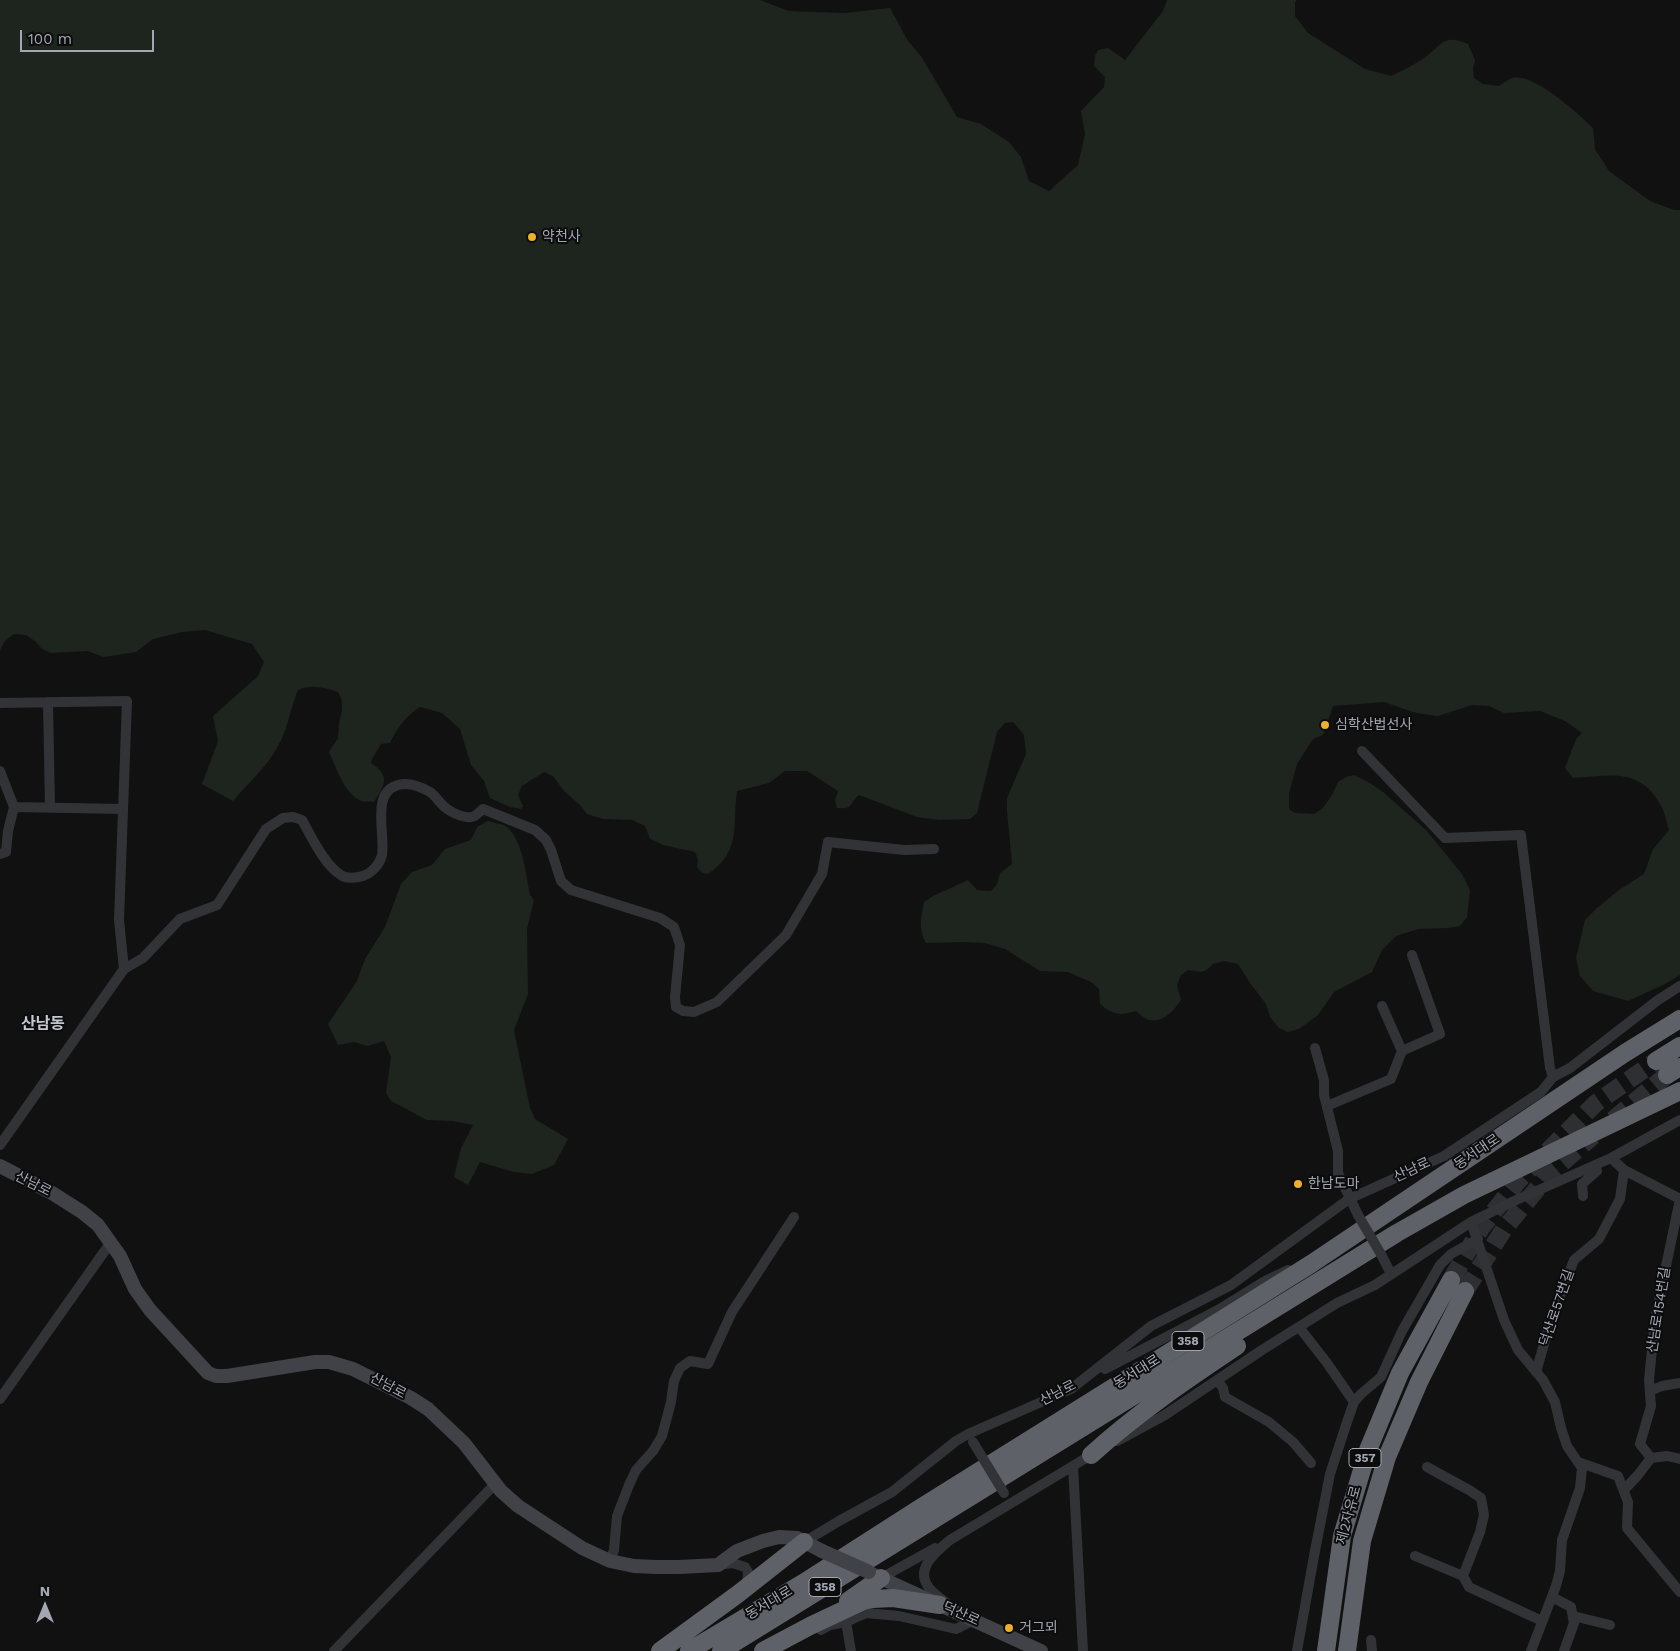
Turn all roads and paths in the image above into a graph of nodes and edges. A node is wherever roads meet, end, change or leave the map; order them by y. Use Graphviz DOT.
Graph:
graph roads {
  1 [pos="48,702"];
  2 [pos="0,703"];
  3 [pos="1362,751"];
  4 [pos="0,770"];
  5 [pos="14,807"];
  6 [pos="50,808"];
  7 [pos="123,809"];
  8 [pos="934,848"];
  9 [pos="0,854"];
  10 [pos="1412,955"];
  11 [pos="124,969"];
  12 [pos="1680,986"];
  13 [pos="1382,1006"];
  14 [pos="1680,1019"];
  15 [pos="1680,1046"];
  16 [pos="1315,1048"];
  17 [pos="1402,1051"];
  18 [pos="1656,1061"];
  19 [pos="1553,1077"];
  20 [pos="1680,1091"];
  21 [pos="1326,1106"];
  22 [pos="1680,1120"];
  23 [pos="0,1145"];
  24 [pos="1610,1158"];
  25 [pos="1595,1165"];
  26 [pos="0,1166"];
  27 [pos="1624,1170"];
  28 [pos="1583,1196"];
  29 [pos="1680,1199"];
  30 [pos="1349,1200"];
  31 [pos="794,1217"];
  32 [pos="1471,1222"];
  33 [pos="1478,1239"];
  34 [pos="111,1242"];
  35 [pos="1343,1243"];
  36 [pos="1364,1253"];
  37 [pos="1391,1274"];
  38 [pos="1451,1280"];
  39 [pos="1466,1291"];
  40 [pos="1299,1327"];
  41 [pos="1536,1372"];
  42 [pos="1217,1380"];
  43 [pos="1680,1383"];
  44 [pos="1071,1388"];
  45 [pos="1650,1391"];
  46 [pos="0,1399"];
  47 [pos="1354,1402"];
  48 [pos="970,1438"];
  49 [pos="1091,1454"];
  50 [pos="1651,1458"];
  51 [pos="1680,1459"];
  52 [pos="1578,1462"];
  53 [pos="1311,1463"];
  54 [pos="1073,1466"];
  55 [pos="1427,1467"];
  56 [pos="496,1483"];
  57 [pos="1624,1490"];
  58 [pos="1009,1504"];
  59 [pos="950,1540"];
  60 [pos="804,1542"];
  61 [pos="1415,1556"];
  62 [pos="610,1561"];
  63 [pos="718,1565"];
  64 [pos="875,1575"];
  65 [pos="1463,1576"];
  66 [pos="747,1587"];
  67 [pos="1680,1592"];
  68 [pos="1552,1597"];
  69 [pos="940,1605"];
  70 [pos="1573,1616"];
  71 [pos="968,1617"];
  72 [pos="1542,1621"];
  73 [pos="846,1622"];
  74 [pos="1610,1625"];
  75 [pos="810,1626"];
  76 [pos="334,1651"];
  77 [pos="660,1651"];
  78 [pos="689,1651"];
  79 [pos="721,1651"];
  80 [pos="763,1651"];
  81 [pos="775,1651"];
  82 [pos="851,1651"];
  83 [pos="1041,1651"];
  84 [pos="1083,1651"];
  85 [pos="1297,1651"];
  86 [pos="1326,1651"];
  87 [pos="1347,1651"];
  88 [pos="1531,1651"];
  89 [pos="1564,1651"];
  1 -- 2 [label="street"];
  1 -- 6 [label="street"];
  1 -- 7 [label="street"];
  3 -- 19 [label="street"];
  4 -- 5 [label="street"];
  5 -- 6 [label="street"];
  5 -- 9 [label="street"];
  6 -- 7 [label="street"];
  7 -- 11 [label="street"];
  8 -- 11 [label="street"];
  10 -- 17 [label="street"];
  11 -- 23 [label="street"];
  12 -- 19 [label="street, 산남로"];
  13 -- 17 [label="street"];
  14 -- 35 [label="highway, 동서대로 / 358"];
  15 -- 18 [label="highway"];
  16 -- 21 [label="street"];
  17 -- 21 [label="street"];
  19 -- 30 [label="street, 산남로"];
  20 -- 36 [label="highway, 동서대로 / 358"];
  21 -- 30 [label="street"];
  22 -- 24 [label="street"];
  24 -- 25 [label="street"];
  24 -- 27 [label="street, 산남로154번길"];
  25 -- 28 [label="street"];
  25 -- 32 [label="street"];
  26 -- 34 [label="street, 산남로"];
  27 -- 29 [label="street, 산남로154번길"];
  27 -- 41 [label="street, 덕산로57번길"];
  29 -- 45 [label="street, 산남로154번길"];
  30 -- 37 [label="street, bridge"];
  30 -- 44 [label="street, 산남로"];
  31 -- 62 [label="street"];
  32 -- 33 [label="street, 덕산로57번길"];
  32 -- 37 [label="street"];
  33 -- 41 [label="street, 덕산로57번길"];
  33 -- 47 [label="street"];
  34 -- 46 [label="street"];
  34 -- 56 [label="street, 산남로"];
  35 -- 44 [label="street"];
  35 -- 78 [label="highway, 동서대로 / 358"];
  36 -- 49 [label="highway"];
  36 -- 79 [label="highway, 동서대로 / 358"];
  37 -- 40 [label="street"];
  38 -- 86 [label="highway, 제2자유로 / 357"];
  39 -- 87 [label="highway, 제2자유로 / 357"];
  40 -- 42 [label="street"];
  40 -- 47 [label="street"];
  41 -- 52 [label="street, 덕산로57번길"];
  42 -- 49 [label="street"];
  42 -- 53 [label="street"];
  43 -- 45 [label="street"];
  44 -- 48 [label="street, 산남로"];
  45 -- 50 [label="street, 산남로154번길"];
  47 -- 85 [label="street"];
  48 -- 58 [label="street, bridge"];
  48 -- 60 [label="street, 산남로"];
  49 -- 54 [label="street"];
  50 -- 51 [label="street"];
  50 -- 57 [label="street"];
  52 -- 57 [label="street"];
  52 -- 68 [label="street, 덕산로57번길"];
  54 -- 58 [label="street"];
  54 -- 84 [label="street"];
  55 -- 65 [label="street"];
  56 -- 62 [label="street, 산남로"];
  56 -- 76 [label="street"];
  57 -- 67 [label="street"];
  58 -- 59 [label="street"];
  59 -- 64 [label="street"];
  59 -- 71 [label="street"];
  60 -- 63 [label="street"];
  60 -- 64 [label="street, 덕산로, bridge"];
  60 -- 66 [label="highway"];
  61 -- 65 [label="street"];
  62 -- 63 [label="street, 산남로"];
  63 -- 66 [label="street"];
  64 -- 69 [label="street, 덕산로"];
  64 -- 75 [label="highway"];
  65 -- 72 [label="street"];
  66 -- 77 [label="highway"];
  68 -- 70 [label="street"];
  68 -- 72 [label="street, 덕산로57번길"];
  69 -- 71 [label="street, 덕산로"];
  69 -- 75 [label="highway"];
  70 -- 74 [label="street"];
  70 -- 89 [label="street"];
  71 -- 73 [label="street"];
  71 -- 83 [label="street, 덕산로"];
  72 -- 88 [label="street, 덕산로57번길"];
  73 -- 81 [label="street"];
  73 -- 82 [label="street"];
  75 -- 80 [label="highway"];
}
